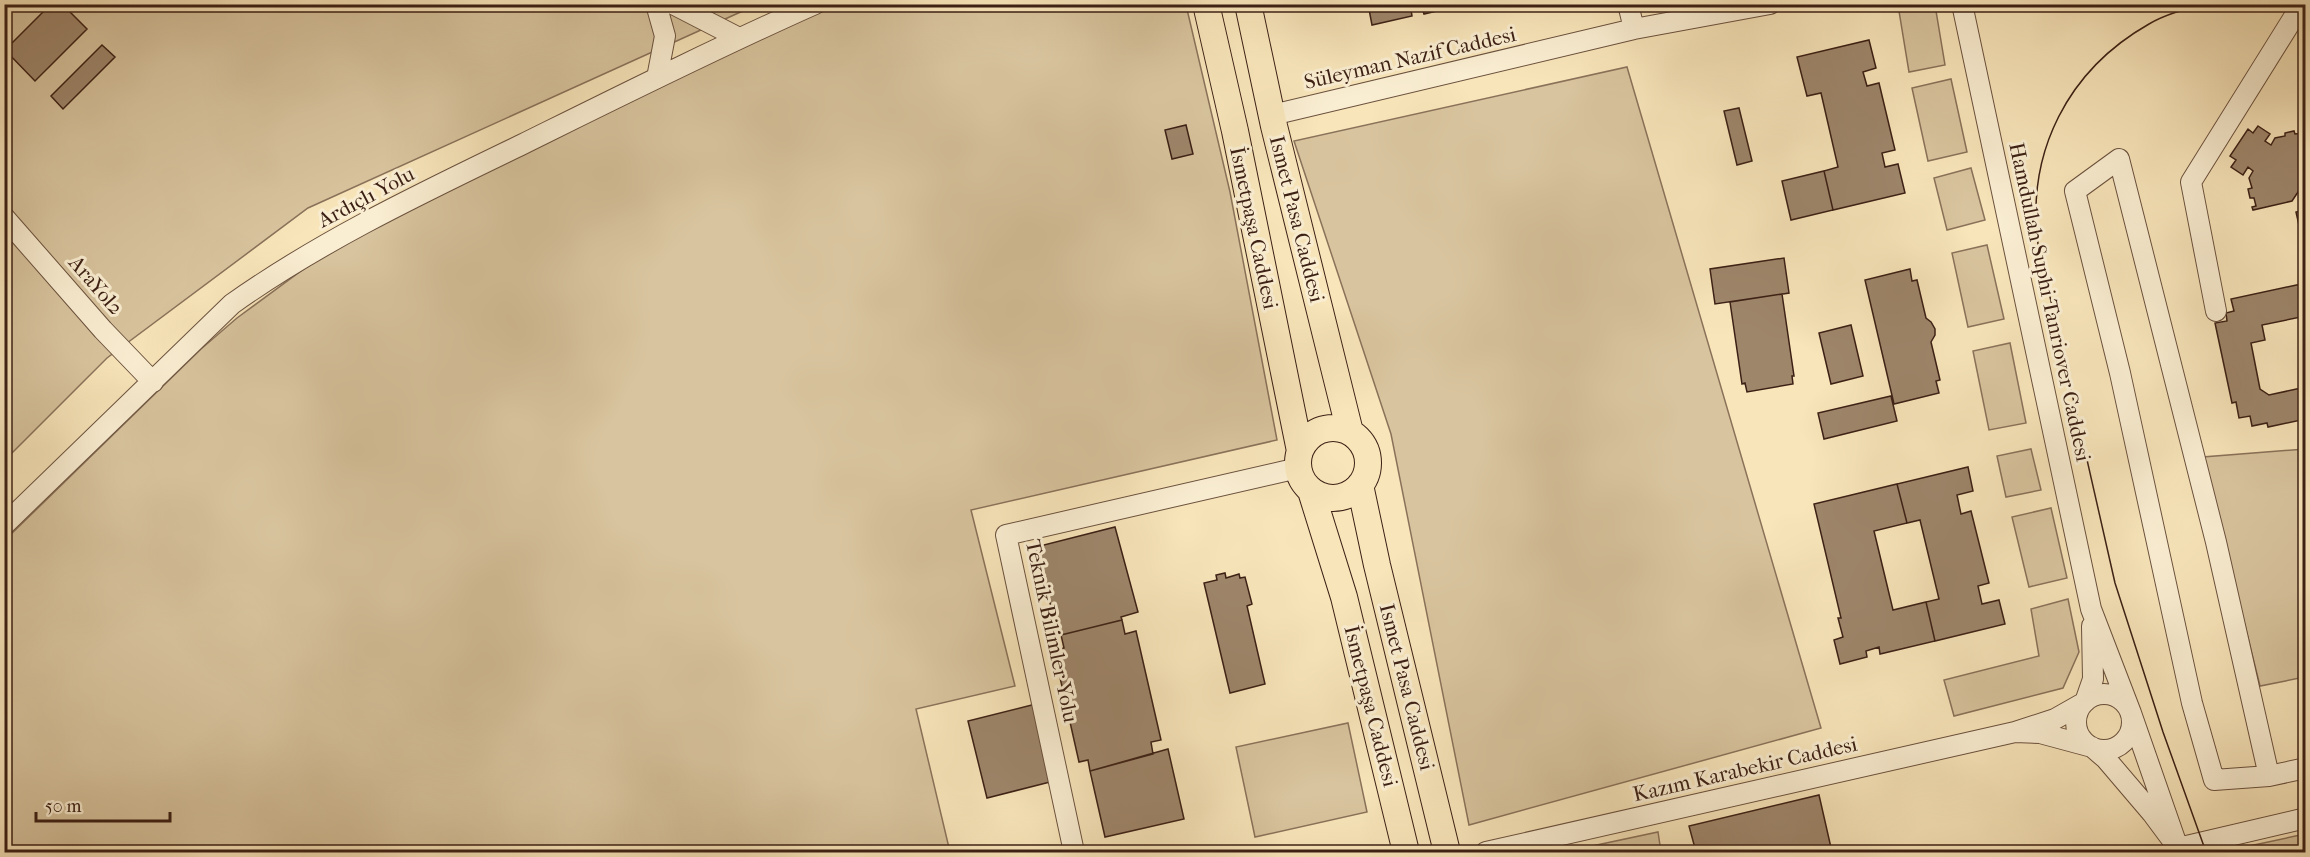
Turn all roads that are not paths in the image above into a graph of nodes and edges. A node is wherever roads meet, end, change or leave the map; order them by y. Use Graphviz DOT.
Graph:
graph roads {
  1 [pos="656,4"];
  2 [pos="673,4"];
  3 [pos="815,4"];
  4 [pos="1206,4"];
  5 [pos="1248,4"];
  6 [pos="1628,4"];
  7 [pos="1770,4"];
  8 [pos="1962,4"];
  9 [pos="2302,4"];
  10 [pos="1634,29"];
  11 [pos="739,38"];
  12 [pos="657,78"];
  13 [pos="1272,115"];
  14 [pos="4,217"];
  15 [pos="2216,311"];
  16 [pos="153,382"];
  17 [pos="1350,432"];
  18 [pos="1299,460"];
  19 [pos="1360,485"];
  20 [pos="1311,491"];
  21 [pos="4,525"];
  22 [pos="2091,609"];
  23 [pos="2085,702"];
  24 [pos="2131,713"];
  25 [pos="2015,732"];
  26 [pos="2092,747"];
  27 [pos="2306,768"];
  28 [pos="2270,776"];
  29 [pos="2306,818"];
  30 [pos="2178,850"];
  31 [pos="1074,852"];
  32 [pos="1406,852"];
  33 [pos="1447,852"];
  34 [pos="1486,852"];
  1 -- 12 [label="street"];
  2 -- 11 [label="street"];
  3 -- 11 [label="street, Ardıçlı Yolu"];
  4 -- 18 [label="main road, İsmetpaşa Caddesi"];
  5 -- 13 [label="main road, Ismet Pasa Caddesi"];
  6 -- 10 [label="street"];
  7 -- 10 [label="street, Süleyman Nazif Caddesi"];
  8 -- 22 [label="street, Hamdullah Suphi Tanriover Caddesi"];
  9 -- 15 [label="street"];
  10 -- 13 [label="street, Süleyman Nazif Caddesi"];
  11 -- 12 [label="street, Ardıçlı Yolu"];
  12 -- 16 [label="street, Ardıçlı Yolu"];
  13 -- 17 [label="main road, Ismet Pasa Caddesi"];
  14 -- 16 [label="street, AraYol2"];
  16 -- 21 [label="street, Ardıçlı Yolu"];
  17 -- 18 [label="main road"];
  17 -- 19 [label="main road"];
  18 -- 20 [label="main road"];
  18 -- 31 [label="street, Teknik Bilimler Yolu"];
  19 -- 20 [label="main road"];
  19 -- 33 [label="main road, Ismet Pasa Caddesi"];
  20 -- 32 [label="main road, İsmetpaşa Caddesi"];
  22 -- 23 [label="street"];
  22 -- 24 [label="street"];
  23 -- 24 [label="street"];
  23 -- 25 [label="street"];
  23 -- 26 [label="street"];
  24 -- 26 [label="street"];
  24 -- 30 [label="street"];
  25 -- 26 [label="street"];
  25 -- 34 [label="street, Kazım Karabekir Caddesi"];
  26 -- 30 [label="street"];
  27 -- 28 [label="street"];
  28 -- 28 [label="street"];
  29 -- 30 [label="street"];
}
